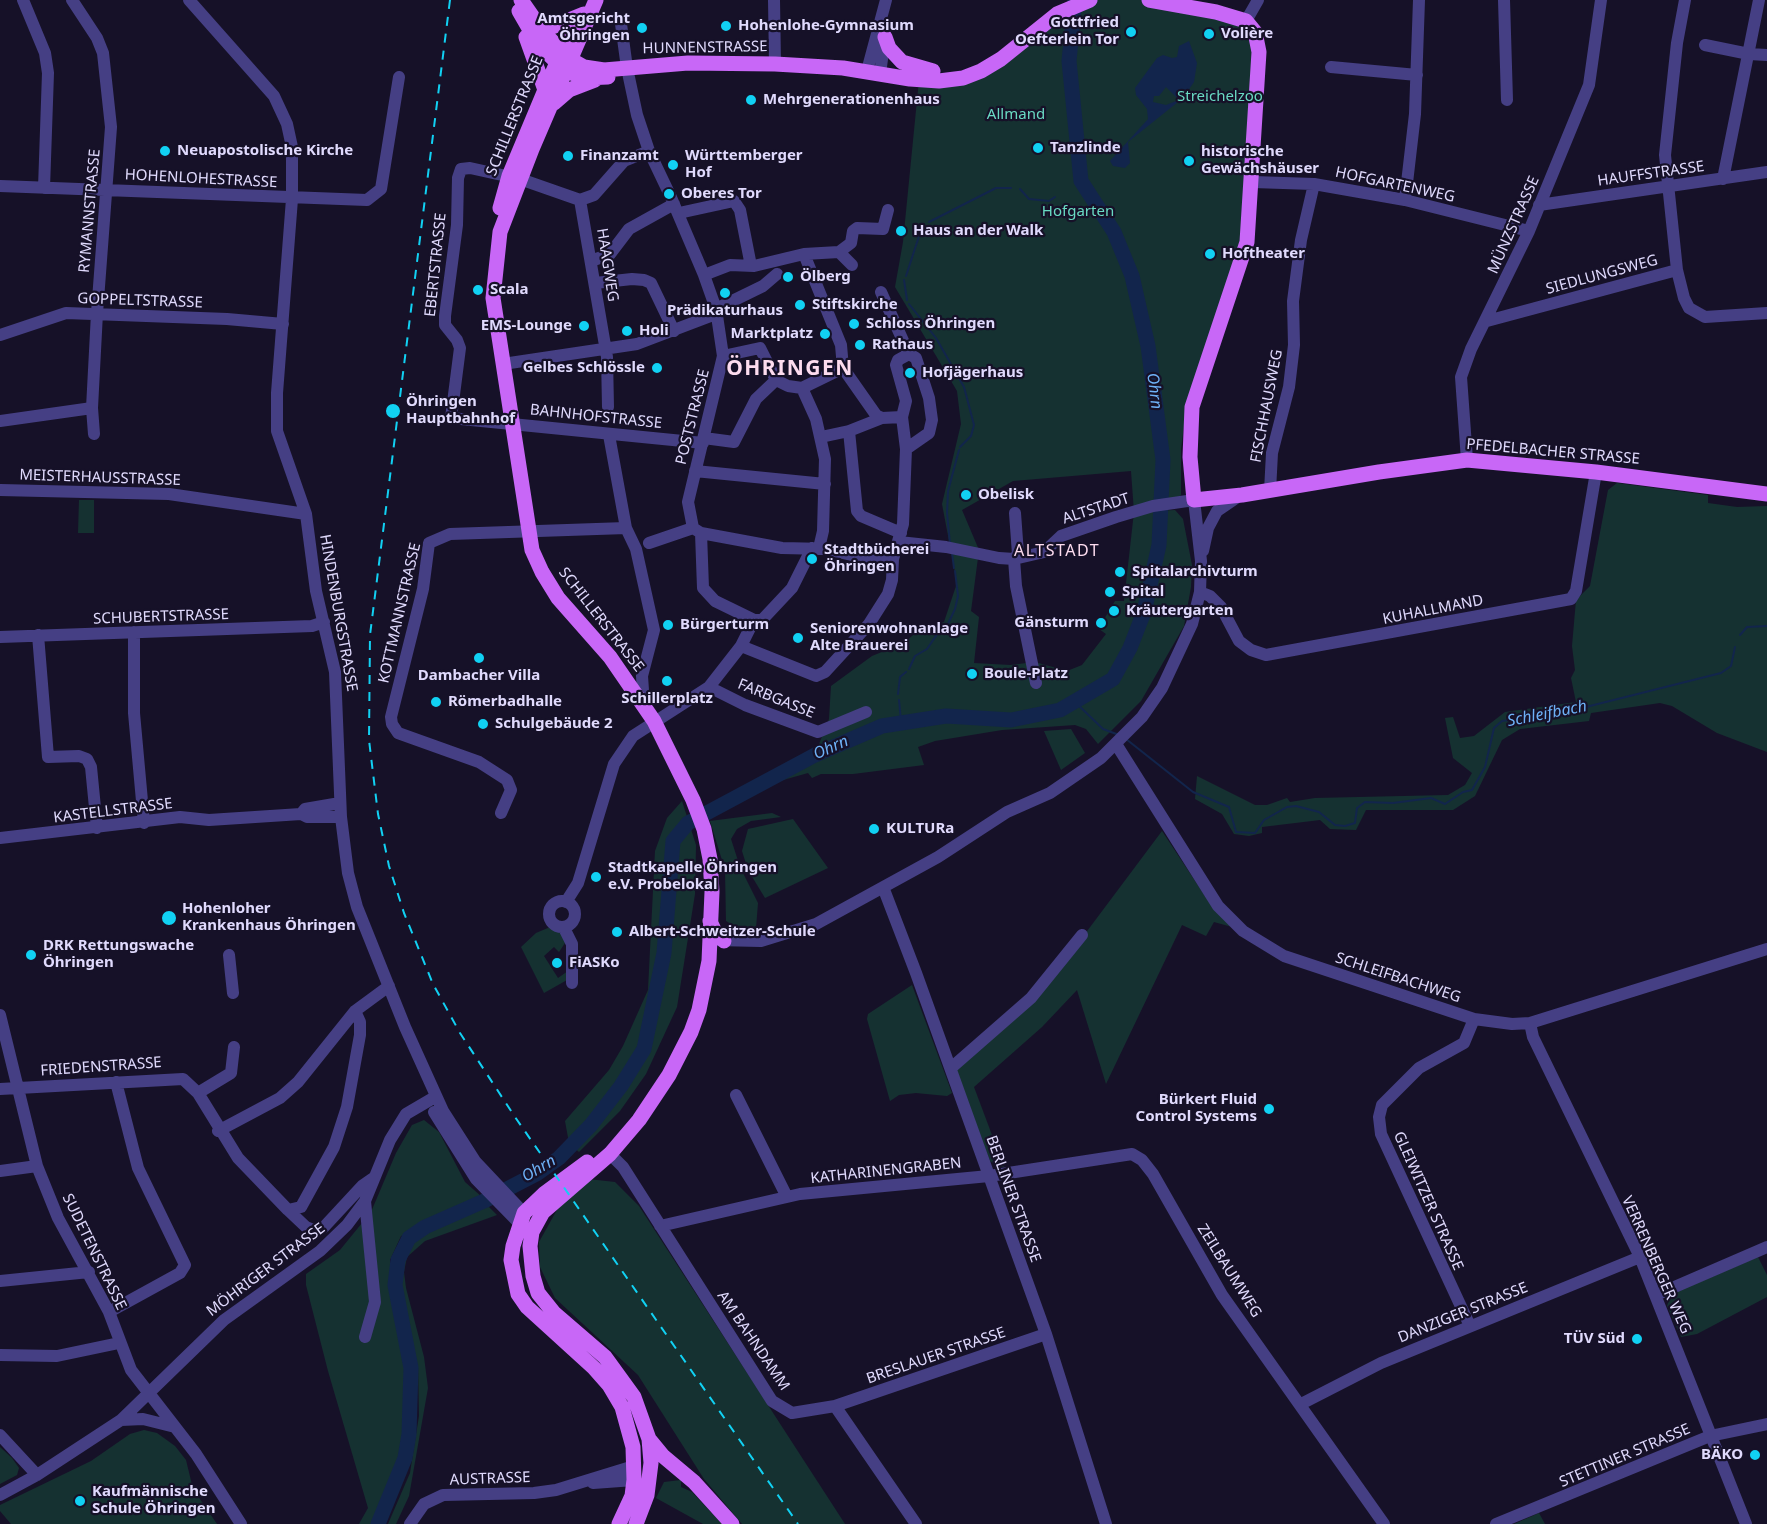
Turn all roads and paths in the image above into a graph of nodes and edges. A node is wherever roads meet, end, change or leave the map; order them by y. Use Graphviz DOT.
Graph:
graph roads {
  1 [pos="23,0"];
  2 [pos="72,0"];
  3 [pos="189,0"];
  4 [pos="514,0"];
  5 [pos="521,0"];
  6 [pos="774,0"];
  7 [pos="886,0"];
  8 [pos="1088,0"];
  9 [pos="1149,0"];
  10 [pos="1258,0"];
  11 [pos="1419,0"];
  12 [pos="1504,0"];
  13 [pos="1601,0"];
  14 [pos="1684,0"];
  15 [pos="1759,0"];
  16 [pos="591,6"];
  17 [pos="536,21"];
  18 [pos="882,21"];
  19 [pos="1246,21"];
  20 [pos="621,24"];
  21 [pos="885,37"];
  22 [pos="1705,45"];
  23 [pos="1749,54"];
  24 [pos="1767,55"];
  25 [pos="564,61"];
  26 [pos="775,64"];
  27 [pos="1331,67"];
  28 [pos="627,68"];
  29 [pos="874,69"];
  30 [pos="933,71"];
  31 [pos="981,71"];
  32 [pos="1417,75"];
  33 [pos="399,77"];
  34 [pos="602,78"];
  35 [pos="545,90"];
  36 [pos="1507,100"];
  37 [pos="550,107"];
  38 [pos="649,151"];
  39 [pos="1767,172"];
  40 [pos="515,177"];
  41 [pos="1724,179"];
  42 [pos="1253,182"];
  43 [pos="1314,184"];
  44 [pos="0,186"];
  45 [pos="44,188"];
  46 [pos="1669,188"];
  47 [pos="106,189"];
  48 [pos="292,199"];
  49 [pos="580,200"];
  50 [pos="1405,200"];
  51 [pos="673,201"];
  52 [pos="1539,205"];
  53 [pos="888,210"];
  54 [pos="1529,231"];
  55 [pos="839,252"];
  56 [pos="804,254"];
  57 [pos="591,261"];
  58 [pos="852,265"];
  59 [pos="751,266"];
  60 [pos="1677,270"];
  61 [pos="704,274"];
  62 [pos="777,274"];
  63 [pos="595,284"];
  64 [pos="881,292"];
  65 [pos="716,311"];
  66 [pos="97,313"];
  67 [pos="1767,313"];
  68 [pos="1487,321"];
  69 [pos="283,324"];
  70 [pos="674,331"];
  71 [pos="0,335"];
  72 [pos="604,350"];
  73 [pos="909,354"];
  74 [pos="723,356"];
  75 [pos="503,364"];
  76 [pos="843,368"];
  77 [pos="776,380"];
  78 [pos="802,387"];
  79 [pos="608,406"];
  80 [pos="92,408"];
  81 [pos="902,417"];
  82 [pos="451,418"];
  83 [pos="882,418"];
  84 [pos="0,421"];
  85 [pos="513,424"];
  86 [pos="849,430"];
  87 [pos="94,434"];
  88 [pos="609,435"];
  89 [pos="821,437"];
  90 [pos="703,440"];
  91 [pos="906,449"];
  92 [pos="1467,460"];
  93 [pos="695,471"];
  94 [pos="1596,472"];
  95 [pos="825,484"];
  96 [pos="0,490"];
  97 [pos="1270,491"];
  98 [pos="1242,495"];
  99 [pos="1767,495"];
  100 [pos="1194,500"];
  101 [pos="1015,513"];
  102 [pos="306,514"];
  103 [pos="626,528"];
  104 [pos="697,530"];
  105 [pos="527,531"];
  106 [pos="900,537"];
  107 [pos="649,543"];
  108 [pos="815,548"];
  109 [pos="893,559"];
  110 [pos="1014,559"];
  111 [pos="1201,561"];
  112 [pos="1200,592"];
  113 [pos="754,620"];
  114 [pos="324,622"];
  115 [pos="134,632"];
  116 [pos="38,635"];
  117 [pos="0,637"];
  118 [pos="741,646"];
  119 [pos="1036,683"];
  120 [pos="709,687"];
  121 [pos="644,705"];
  122 [pos="866,712"];
  123 [pos="654,721"];
  124 [pos="1118,743"];
  125 [pos="340,803"];
  126 [pos="501,813"];
  127 [pos="301,814"];
  128 [pos="341,817"];
  129 [pos="144,823"];
  130 [pos="97,828"];
  131 [pos="0,838"];
  132 [pos="883,887"];
  133 [pos="566,902"];
  134 [pos="710,921"];
  135 [pos="564,928"];
  136 [pos="1082,935"];
  137 [pos="708,940"];
  138 [pos="724,941"];
  139 [pos="1767,949"];
  140 [pos="229,955"];
  141 [pos="709,961"];
  142 [pos="572,983"];
  143 [pos="390,989"];
  144 [pos="233,993"];
  145 [pos="355,1011"];
  146 [pos="0,1015"];
  147 [pos="1474,1019"];
  148 [pos="1530,1023"];
  149 [pos="234,1047"];
  150 [pos="951,1068"];
  151 [pos="116,1082"];
  152 [pos="16,1088"];
  153 [pos="0,1089"];
  154 [pos="198,1093"];
  155 [pos="736,1095"];
  156 [pos="431,1098"];
  157 [pos="218,1131"];
  158 [pos="610,1154"];
  159 [pos="38,1166"];
  160 [pos="0,1171"];
  161 [pos="989,1176"];
  162 [pos="376,1177"];
  163 [pos="787,1197"];
  164 [pos="365,1201"];
  165 [pos="508,1206"];
  166 [pos="288,1210"];
  167 [pos="528,1223"];
  168 [pos="660,1226"];
  169 [pos="1767,1247"];
  170 [pos="1640,1257"];
  171 [pos="89,1272"];
  172 [pos="0,1281"];
  173 [pos="1656,1295"];
  174 [pos="109,1312"];
  175 [pos="1470,1326"];
  176 [pos="1046,1334"];
  177 [pos="365,1337"];
  178 [pos="119,1343"];
  179 [pos="0,1355"];
  180 [pos="149,1391"];
  181 [pos="1301,1404"];
  182 [pos="835,1406"];
  183 [pos="121,1420"];
  184 [pos="1767,1424"];
  185 [pos="175,1427"];
  186 [pos="0,1435"];
  187 [pos="1710,1436"];
  188 [pos="649,1439"];
  189 [pos="673,1465"];
  190 [pos="651,1470"];
  191 [pos="634,1473"];
  192 [pos="37,1475"];
  193 [pos="686,1475"];
  194 [pos="0,1495"];
  195 [pos="241,1524"];
  196 [pos="410,1524"];
  197 [pos="619,1524"];
  198 [pos="636,1524"];
  199 [pos="732,1524"];
  200 [pos="915,1524"];
  201 [pos="1106,1524"];
  202 [pos="1384,1524"];
  203 [pos="1496,1524"];
  204 [pos="1746,1524"];
  1 -- 45 [label="street"];
  2 -- 47 [label="street, RYMANNSTRASSE"];
  3 -- 48 [label="street, HINDENBURGSTRASSE"];
  4 -- 25 [label="main road"];
  4 -- 35 [label="main road"];
  5 -- 17 [label="main road"];
  6 -- 26 [label="street"];
  7 -- 18 [label="street"];
  8 -- 31 [label="main road, HUNNENSTRASSE"];
  9 -- 19 [label="main road"];
  10 -- 19 [label="street"];
  11 -- 32 [label="street"];
  12 -- 36 [label="street"];
  13 -- 52 [label="street, MÜNZSTRASSE"];
  14 -- 46 [label="street"];
  15 -- 23 [label="street"];
  16 -- 17 [label="main road"];
  16 -- 25 [label="main road"];
  17 -- 25 [label="main road"];
  18 -- 21 [label="street"];
  18 -- 29 [label="street"];
  19 -- 42 [label="main road"];
  20 -- 28 [label="street, POSTSTRASSE"];
  21 -- 29 [label="street"];
  21 -- 30 [label="main road"];
  22 -- 23 [label="street"];
  23 -- 24 [label="street"];
  23 -- 41 [label="street"];
  25 -- 28 [label="main road, HUNNENSTRASSE"];
  25 -- 34 [label="main road"];
  25 -- 35 [label="main road, SCHILLERSTRASSE"];
  25 -- 37 [label="main road, SCHILLERSTRASSE"];
  26 -- 28 [label="main road, HUNNENSTRASSE"];
  26 -- 29 [label="main road, HUNNENSTRASSE"];
  27 -- 32 [label="street"];
  28 -- 34 [label="main road"];
  28 -- 38 [label="street, POSTSTRASSE"];
  29 -- 30 [label="main road, HUNNENSTRASSE"];
  29 -- 31 [label="main road, HUNNENSTRASSE"];
  30 -- 31 [label="main road, HUNNENSTRASSE"];
  32 -- 50 [label="street"];
  33 -- 48 [label="street, HOHENLOHESTRASSE"];
  34 -- 37 [label="main road"];
  35 -- 40 [label="main road, SCHILLERSTRASSE"];
  37 -- 40 [label="main road, SCHILLERSTRASSE"];
  38 -- 49 [label="street"];
  38 -- 51 [label="street, POSTSTRASSE"];
  39 -- 41 [label="street, HAUFFSTRASSE"];
  40 -- 49 [label="street"];
  40 -- 75 [label="main road, SCHILLERSTRASSE"];
  40 -- 82 [label="street, EBERTSTRASSE"];
  41 -- 46 [label="street, HAUFFSTRASSE"];
  42 -- 43 [label="street, HOFGARTENWEG"];
  42 -- 100 [label="main road"];
  43 -- 50 [label="street, HOFGARTENWEG"];
  43 -- 97 [label="street, FISCHHAUSWEG"];
  44 -- 45 [label="street, HOHENLOHESTRASSE"];
  45 -- 47 [label="street, HOHENLOHESTRASSE"];
  46 -- 52 [label="street, HAUFFSTRASSE"];
  46 -- 60 [label="street"];
  47 -- 48 [label="street, HOHENLOHESTRASSE"];
  47 -- 66 [label="street, RYMANNSTRASSE"];
  48 -- 69 [label="street, HINDENBURGSTRASSE"];
  49 -- 57 [label="street, HAAGWEG"];
  50 -- 54 [label="street, HOFGARTENWEG"];
  51 -- 57 [label="street"];
  51 -- 59 [label="street"];
  51 -- 61 [label="street, POSTSTRASSE"];
  52 -- 54 [label="street, MÜNZSTRASSE"];
  53 -- 55 [label="street"];
  54 -- 68 [label="street, MÜNZSTRASSE"];
  55 -- 56 [label="street"];
  55 -- 58 [label="street"];
  56 -- 59 [label="street"];
  56 -- 76 [label="street"];
  57 -- 63 [label="street, HAAGWEG"];
  59 -- 61 [label="street"];
  60 -- 67 [label="street, SIEDLUNGSWEG"];
  60 -- 68 [label="street, SIEDLUNGSWEG"];
  61 -- 65 [label="street, POSTSTRASSE"];
  62 -- 65 [label="street"];
  63 -- 70 [label="street"];
  63 -- 72 [label="street, HAAGWEG"];
  64 -- 73 [label="street"];
  65 -- 70 [label="street"];
  65 -- 74 [label="street, POSTSTRASSE"];
  66 -- 69 [label="street, GOPPELTSTRASSE"];
  66 -- 71 [label="street, GOPPELTSTRASSE"];
  66 -- 80 [label="street, RYMANNSTRASSE"];
  68 -- 92 [label="street, MÜNZSTRASSE"];
  69 -- 102 [label="street, HINDENBURGSTRASSE"];
  70 -- 72 [label="street"];
  72 -- 75 [label="street"];
  72 -- 79 [label="street, HAAGWEG"];
  73 -- 81 [label="street"];
  73 -- 91 [label="street"];
  74 -- 77 [label="street"];
  74 -- 90 [label="street, POSTSTRASSE"];
  75 -- 85 [label="main road, SCHILLERSTRASSE"];
  76 -- 78 [label="street"];
  76 -- 83 [label="street"];
  77 -- 78 [label="street"];
  77 -- 90 [label="street, BAHNHOFSTRASSE"];
  78 -- 89 [label="street"];
  80 -- 84 [label="street"];
  80 -- 87 [label="street, RYMANNSTRASSE"];
  81 -- 83 [label="street"];
  81 -- 91 [label="street"];
  82 -- 85 [label="street, BAHNHOFSTRASSE"];
  83 -- 86 [label="street"];
  85 -- 88 [label="street, BAHNHOFSTRASSE"];
  85 -- 105 [label="main road, SCHILLERSTRASSE"];
  86 -- 89 [label="street"];
  86 -- 106 [label="street, ALTSTADT"];
  88 -- 90 [label="street, BAHNHOFSTRASSE"];
  88 -- 103 [label="street"];
  89 -- 95 [label="street"];
  90 -- 93 [label="street, POSTSTRASSE"];
  91 -- 106 [label="street"];
  92 -- 94 [label="main road, PFEDELBACHER STRASSE"];
  92 -- 97 [label="main road, PFEDELBACHER STRASSE"];
  93 -- 95 [label="street"];
  93 -- 104 [label="street, POSTSTRASSE"];
  94 -- 99 [label="main road, PFEDELBACHER STRASSE"];
  94 -- 112 [label="street, KUHALLMAND"];
  95 -- 108 [label="street"];
  96 -- 102 [label="street, MEISTERHAUSSTRASSE"];
  97 -- 98 [label="main road, PFEDELBACHER STRASSE"];
  98 -- 100 [label="main road, PFEDELBACHER STRASSE"];
  98 -- 111 [label="street"];
  100 -- 110 [label="street, ALTSTADT"];
  100 -- 111 [label="street"];
  101 -- 110 [label="street"];
  102 -- 114 [label="street, HINDENBURGSTRASSE"];
  103 -- 105 [label="street"];
  103 -- 121 [label="street"];
  104 -- 107 [label="street"];
  104 -- 108 [label="street"];
  104 -- 113 [label="street, POSTSTRASSE"];
  105 -- 121 [label="main road, SCHILLERSTRASSE"];
  105 -- 126 [label="street, KOTTMANNSTRASSE"];
  106 -- 109 [label="street"];
  106 -- 110 [label="street, ALTSTADT"];
  108 -- 109 [label="street"];
  108 -- 113 [label="street"];
  109 -- 118 [label="street"];
  110 -- 119 [label="street"];
  111 -- 112 [label="street"];
  112 -- 124 [label="street"];
  113 -- 118 [label="street"];
  114 -- 115 [label="street, SCHUBERTSTRASSE"];
  114 -- 125 [label="street, HINDENBURGSTRASSE"];
  115 -- 116 [label="street, SCHUBERTSTRASSE"];
  115 -- 129 [label="street"];
  116 -- 117 [label="street, SCHUBERTSTRASSE"];
  116 -- 130 [label="street"];
  118 -- 120 [label="street"];
  120 -- 122 [label="street, FARBGASSE"];
  120 -- 123 [label="street"];
  121 -- 123 [label="main road, SCHILLERSTRASSE"];
  123 -- 133 [label="street"];
  123 -- 134 [label="main road, SCHILLERSTRASSE"];
  124 -- 132 [label="street"];
  124 -- 147 [label="street, SCHLEIFBACHWEG"];
  125 -- 127 [label="street, KASTELLSTRASSE"];
  125 -- 128 [label="street, HINDENBURGSTRASSE"];
  127 -- 128 [label="street, KASTELLSTRASSE"];
  127 -- 129 [label="street, KASTELLSTRASSE"];
  128 -- 143 [label="street, HINDENBURGSTRASSE"];
  129 -- 130 [label="street, KASTELLSTRASSE"];
  130 -- 131 [label="street, KASTELLSTRASSE"];
  132 -- 138 [label="street"];
  132 -- 150 [label="street, BERLINER STRASSE"];
  133 -- 135 [label="street"];
  133 -- 135 [label="street"];
  134 -- 137 [label="main road, SCHILLERSTRASSE"];
  134 -- 138 [label="main road"];
  135 -- 142 [label="street"];
  136 -- 150 [label="street"];
  137 -- 138 [label="street"];
  137 -- 141 [label="main road"];
  137 -- 167 [label="main road"];
  138 -- 141 [label="street"];
  139 -- 148 [label="street, SCHLEIFBACHWEG"];
  140 -- 144 [label="street"];
  141 -- 158 [label="main road"];
  143 -- 145 [label="street"];
  143 -- 156 [label="street, HINDENBURGSTRASSE"];
  145 -- 157 [label="street"];
  145 -- 166 [label="street"];
  146 -- 152 [label="street, SUDETENSTRASSE"];
  147 -- 148 [label="street, SCHLEIFBACHWEG"];
  147 -- 175 [label="street, GLEIWITZER STRASSE"];
  148 -- 170 [label="street, VERRENBERGER WEG"];
  149 -- 154 [label="street"];
  150 -- 161 [label="street, BERLINER STRASSE"];
  151 -- 152 [label="street, FRIEDENSTRASSE"];
  151 -- 154 [label="street, FRIEDENSTRASSE"];
  151 -- 174 [label="street"];
  152 -- 153 [label="street, FRIEDENSTRASSE"];
  152 -- 159 [label="street, SUDETENSTRASSE"];
  154 -- 157 [label="street"];
  155 -- 163 [label="street"];
  156 -- 162 [label="street, MÖHRIGER STRASSE"];
  156 -- 165 [label="street, HINDENBURGSTRASSE"];
  156 -- 165 [label="street, HINDENBURGSTRASSE"];
  157 -- 166 [label="street"];
  158 -- 167 [label="main road"];
  158 -- 168 [label="street, AM BAHNDAMM"];
  159 -- 160 [label="street"];
  159 -- 171 [label="street, SUDETENSTRASSE"];
  161 -- 163 [label="street, KATHARINENGRABEN"];
  161 -- 176 [label="street, BERLINER STRASSE"];
  161 -- 181 [label="street, ZEILBAUMWEG"];
  162 -- 164 [label="street, MÖHRIGER STRASSE"];
  162 -- 166 [label="street"];
  163 -- 168 [label="street, KATHARINENGRABEN"];
  164 -- 177 [label="street"];
  164 -- 180 [label="street, MÖHRIGER STRASSE"];
  165 -- 167 [label="street, HINDENBURGSTRASSE"];
  167 -- 188 [label="main road"];
  167 -- 191 [label="main road"];
  168 -- 182 [label="street, AM BAHNDAMM"];
  169 -- 173 [label="street"];
  170 -- 173 [label="street, VERRENBERGER WEG"];
  170 -- 175 [label="street, DANZIGER STRASSE"];
  171 -- 172 [label="street"];
  171 -- 174 [label="street, SUDETENSTRASSE"];
  173 -- 187 [label="street, VERRENBERGER WEG"];
  174 -- 178 [label="street, SUDETENSTRASSE"];
  175 -- 181 [label="street, DANZIGER STRASSE"];
  176 -- 182 [label="street, BRESLAUER STRASSE"];
  176 -- 201 [label="street, BERLINER STRASSE"];
  178 -- 179 [label="street"];
  178 -- 180 [label="street, SUDETENSTRASSE"];
  180 -- 183 [label="street, MÖHRIGER STRASSE"];
  180 -- 185 [label="street"];
  181 -- 202 [label="street, ZEILBAUMWEG"];
  182 -- 200 [label="street"];
  183 -- 185 [label="street"];
  183 -- 192 [label="street, MÖHRIGER STRASSE"];
  184 -- 187 [label="street, STETTINER STRASSE"];
  185 -- 195 [label="street"];
  186 -- 192 [label="street"];
  187 -- 203 [label="street, STETTINER STRASSE"];
  187 -- 204 [label="street, VERRENBERGER WEG"];
  188 -- 189 [label="main road"];
  188 -- 190 [label="main road"];
  189 -- 190 [label="main road"];
  189 -- 193 [label="main road"];
  190 -- 191 [label="main road"];
  190 -- 193 [label="main road"];
  190 -- 198 [label="main road"];
  191 -- 196 [label="street, AUSTRASSE"];
  191 -- 197 [label="main road"];
  192 -- 194 [label="street, MÖHRIGER STRASSE"];
  193 -- 199 [label="main road"];
}
